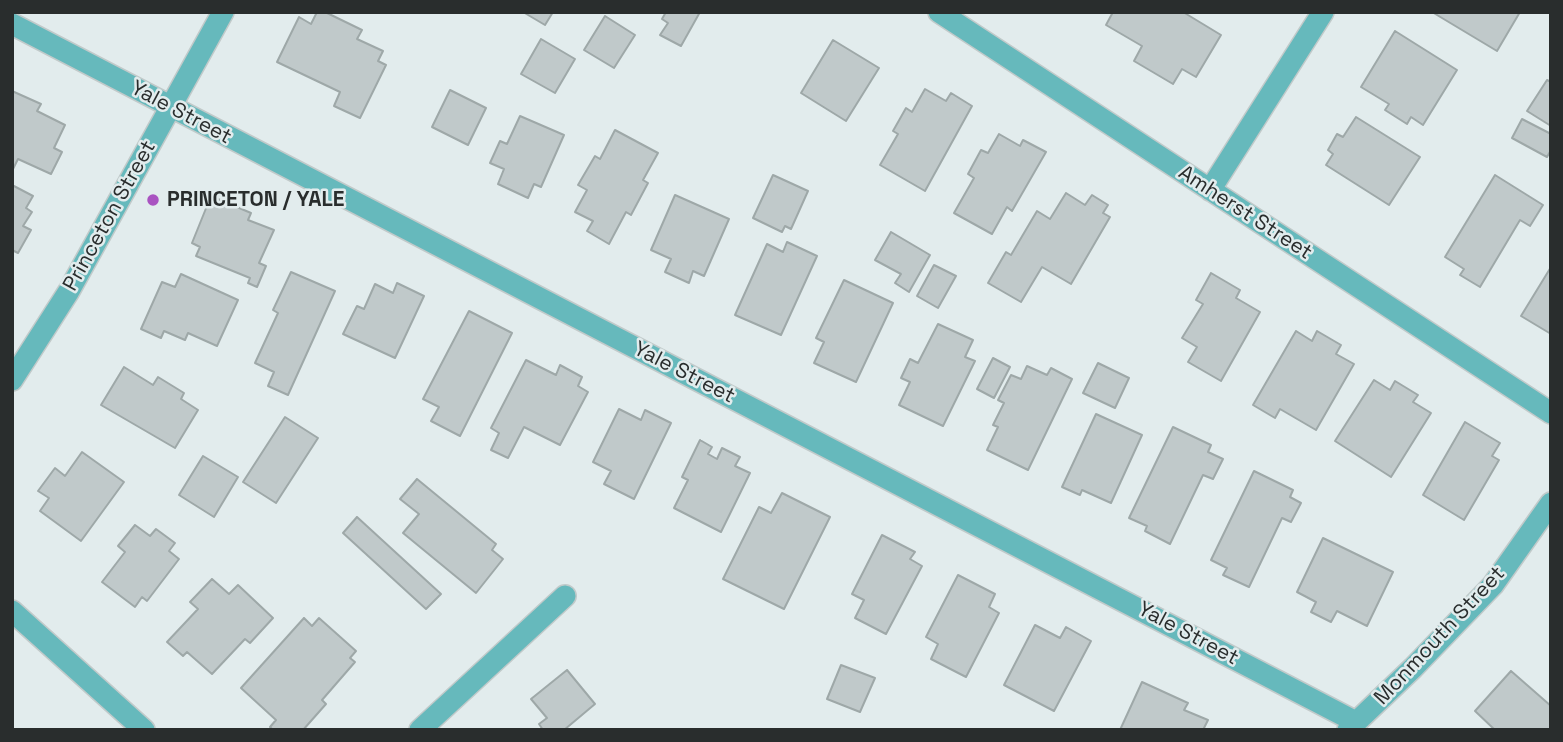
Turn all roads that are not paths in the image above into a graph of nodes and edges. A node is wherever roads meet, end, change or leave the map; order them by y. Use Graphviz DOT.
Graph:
graph roads {
  1 [pos="223,12"];
  2 [pos="939,12"];
  3 [pos="1323,12"];
  4 [pos="12,24"];
  5 [pos="169,108"];
  6 [pos="1210,190"];
  7 [pos="12,380"];
  8 [pos="1551,413"];
  9 [pos="1551,503"];
  10 [pos="565,596"];
  11 [pos="12,611"];
  12 [pos="1352,726"];
  13 [pos="144,730"];
  14 [pos="420,730"];
  1 -- 5 [label="street, Princeton Street"];
  2 -- 6 [label="street, Amherst Street"];
  3 -- 6 [label="street"];
  4 -- 5 [label="street, Yale Street"];
  5 -- 7 [label="street, Princeton Street"];
  5 -- 12 [label="street, Yale Street"];
  6 -- 8 [label="street, Amherst Street"];
  9 -- 12 [label="street, Monmouth Street"];
  10 -- 14 [label="street"];
  11 -- 13 [label="street"];
}
